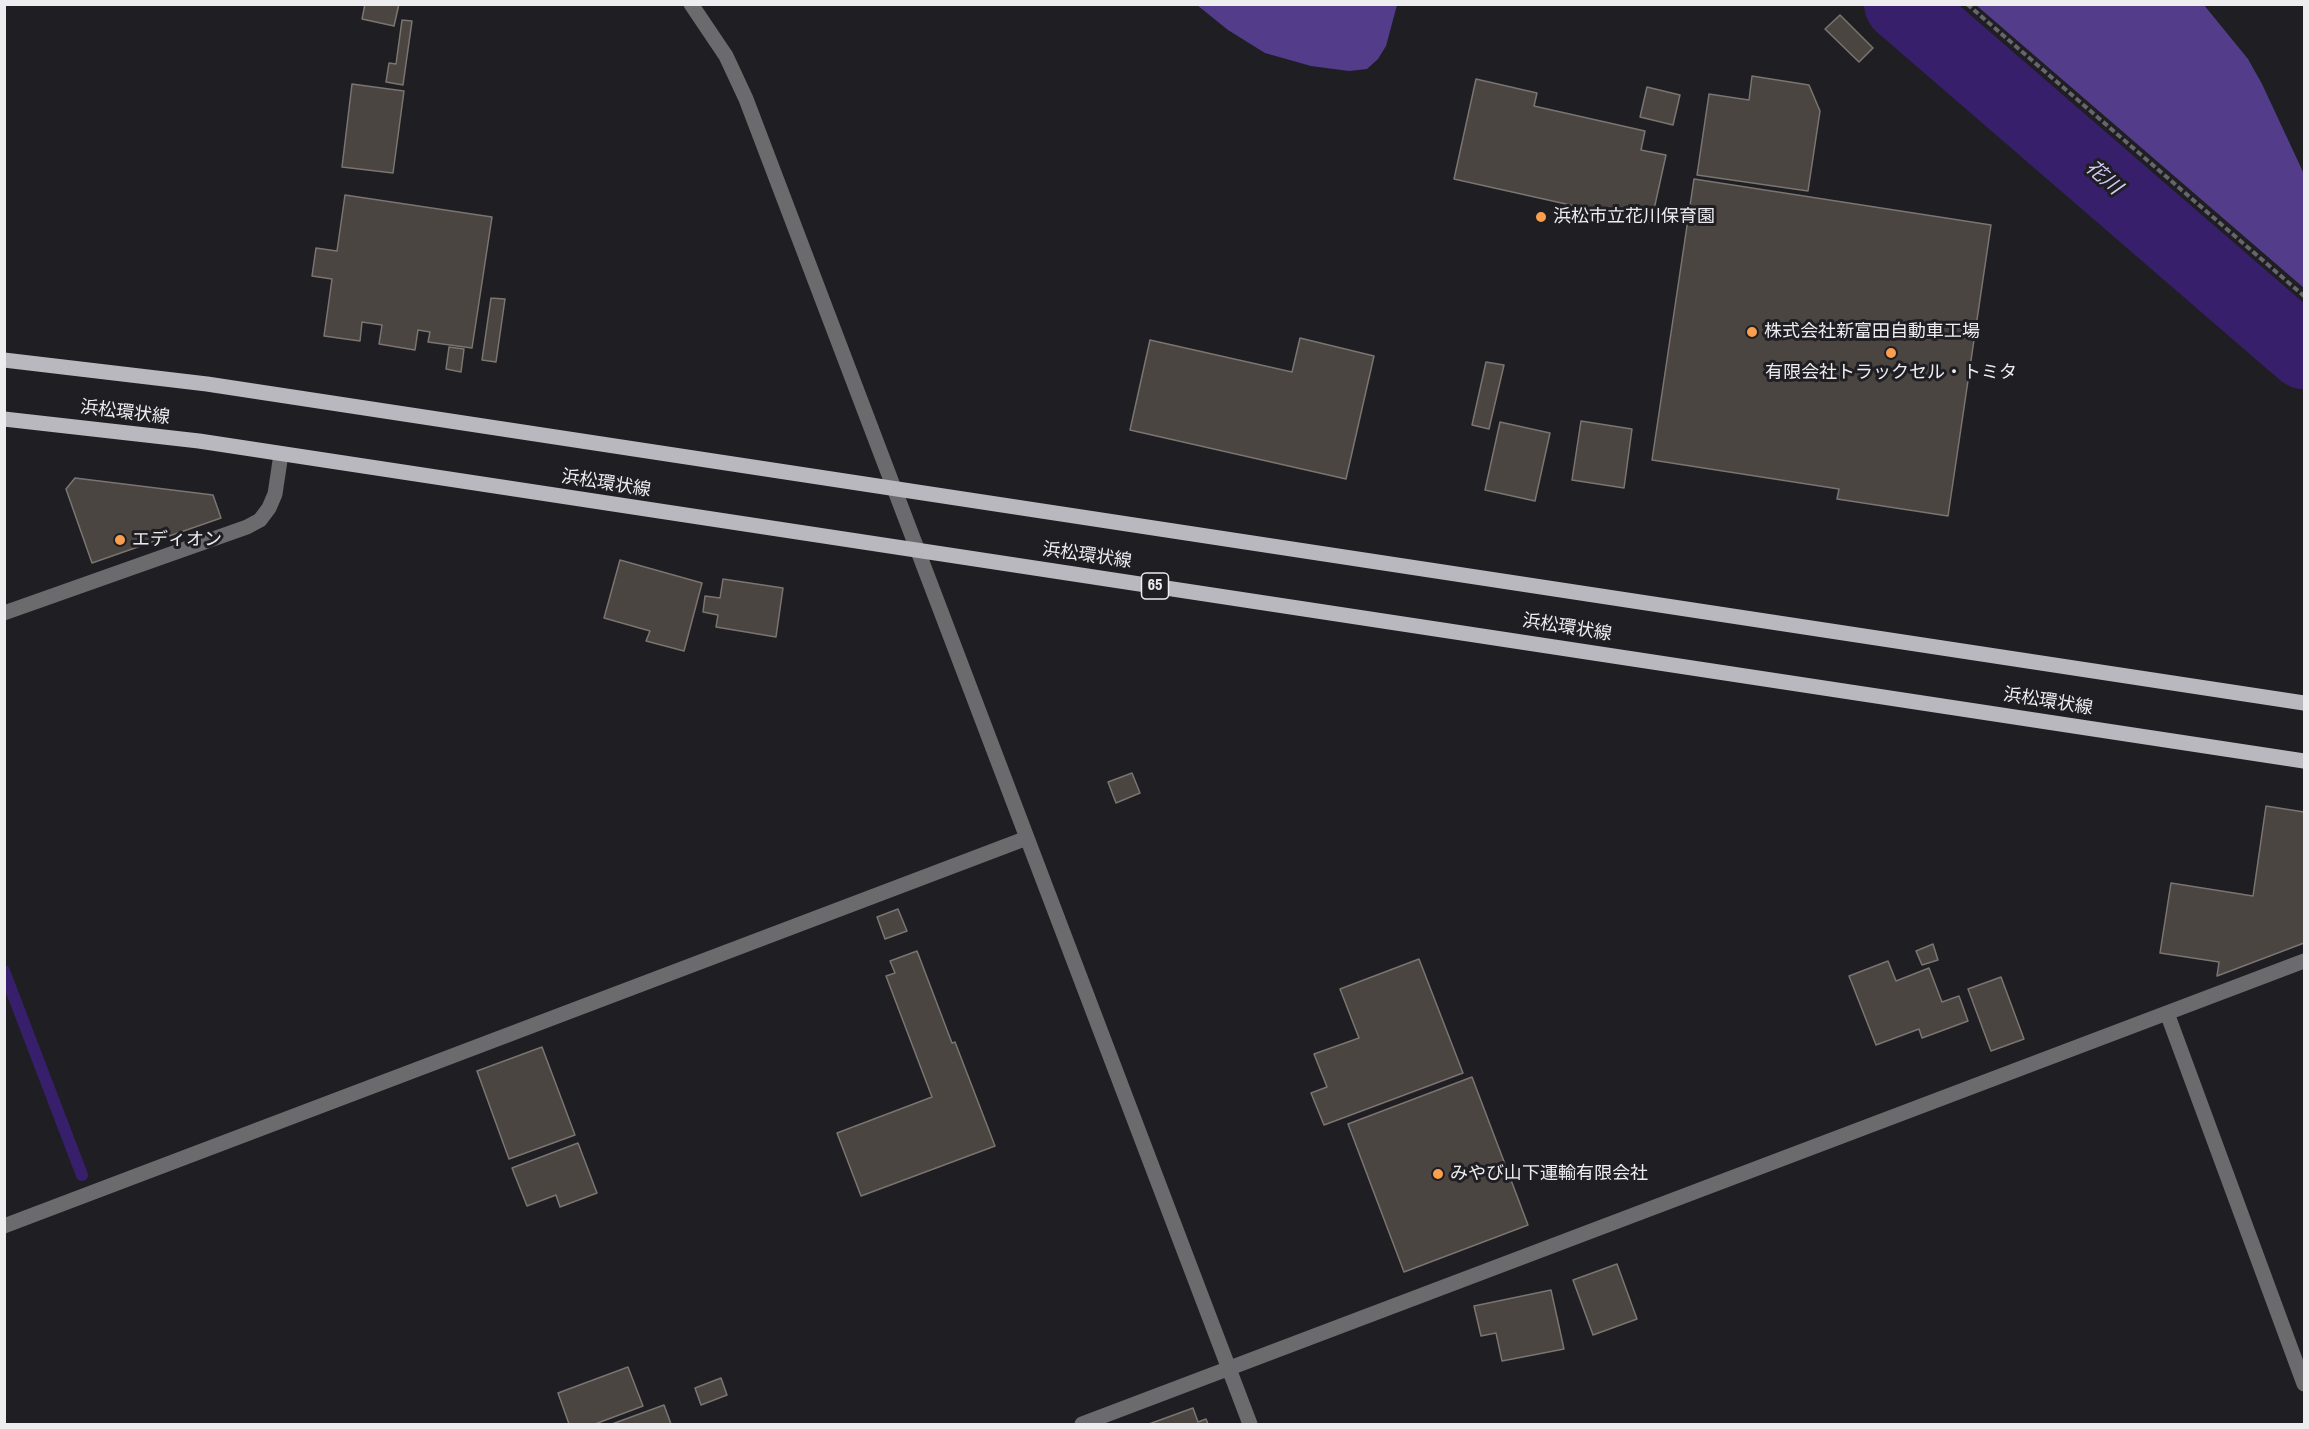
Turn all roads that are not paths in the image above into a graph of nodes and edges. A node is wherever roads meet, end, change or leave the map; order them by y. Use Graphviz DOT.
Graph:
graph roads {
  1 [pos="691,4"];
  2 [pos="4,360"];
  3 [pos="4,419"];
  4 [pos="281,454"];
  5 [pos="894,489"];
  6 [pos="918,552"];
  7 [pos="4,614"];
  8 [pos="2304,702"];
  9 [pos="2304,761"];
  10 [pos="1027,838"];
  11 [pos="2304,961"];
  12 [pos="2167,1013"];
  13 [pos="4,1226"];
  14 [pos="1229,1369"];
  15 [pos="2304,1384"];
  16 [pos="1082,1425"];
  17 [pos="1250,1425"];
  1 -- 5 [label="street"];
  2 -- 5 [label="main road, 浜松環状線"];
  3 -- 4 [label="main road, 浜松環状線 / 65"];
  4 -- 6 [label="main road, 浜松環状線 / 65"];
  4 -- 7 [label="street"];
  5 -- 6 [label="street"];
  5 -- 8 [label="main road, 浜松環状線"];
  6 -- 9 [label="main road, 浜松環状線 / 65"];
  6 -- 10 [label="street"];
  10 -- 13 [label="street"];
  10 -- 14 [label="street"];
  11 -- 12 [label="street"];
  12 -- 14 [label="street"];
  12 -- 15 [label="street"];
  14 -- 16 [label="street"];
  14 -- 17 [label="street"];
}
